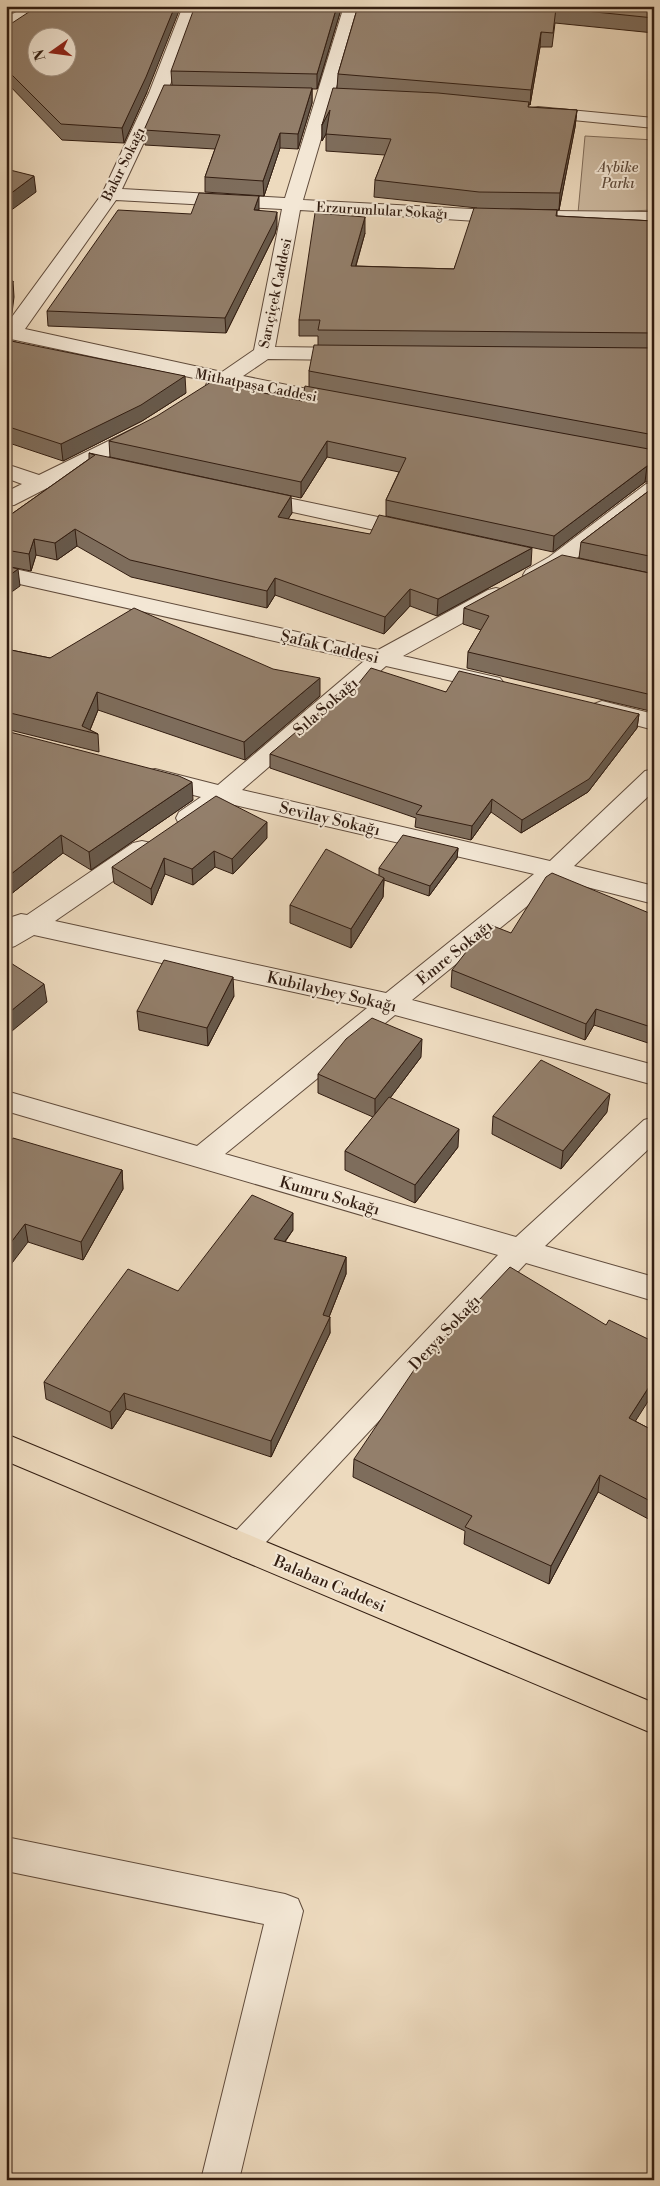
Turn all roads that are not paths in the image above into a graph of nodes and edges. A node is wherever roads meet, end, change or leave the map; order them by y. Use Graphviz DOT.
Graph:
graph roads {
  1 [pos="43,6"];
  2 [pos="191,6"];
  3 [pos="352,6"];
  4 [pos="6,24"];
  5 [pos="158,93"];
  6 [pos="178,93"];
  7 [pos="306,95"];
  8 [pos="325,96"];
  9 [pos="344,97"];
  10 [pos="516,110"];
  11 [pos="654,123"];
  12 [pos="112,194"];
  13 [pos="292,205"];
  14 [pos="654,218"];
  15 [pos="9,332"];
  16 [pos="264,353"];
  17 [pos="364,354"];
  18 [pos="225,380"];
  19 [pos="200,395"];
  20 [pos="361,405"];
  21 [pos="159,422"];
  22 [pos="85,460"];
  23 [pos="114,466"];
  24 [pos="6,470"];
  25 [pos="39,483"];
  26 [pos="654,489"];
  27 [pos="239,494"];
  28 [pos="6,500"];
  29 [pos="432,535"];
  30 [pos="528,556"];
  31 [pos="557,562"];
  32 [pos="586,568"];
  33 [pos="6,574"];
  34 [pos="383,657"];
  35 [pos="508,687"];
  36 [pos="586,706"];
  37 [pos="654,722"];
  38 [pos="138,772"];
  39 [pos="654,777"];
  40 [pos="222,794"];
  41 [pos="555,870"];
  42 [pos="654,895"];
  43 [pos="18,923"];
  44 [pos="6,940"];
  45 [pos="390,1004"];
  46 [pos="654,1075"];
  47 [pos="6,1101"];
  48 [pos="654,1126"];
  49 [pos="201,1158"];
  50 [pos="521,1250"];
  51 [pos="654,1288"];
  52 [pos="6,1447"];
  53 [pos="242,1546"];
  54 [pos="650,1712"];
  55 [pos="6,1854"];
  56 [pos="220,2180"];
  1 -- 4 [label="street"];
  2 -- 5 [label="street, Bakır Sokağı"];
  3 -- 8 [label="street, Sarıçiçek Caddesi"];
  5 -- 6 [label="street"];
  5 -- 12 [label="street, Bakır Sokağı"];
  7 -- 8 [label="street"];
  8 -- 9 [label="street"];
  8 -- 13 [label="street, Sarıçiçek Caddesi"];
  10 -- 11 [label="street"];
  12 -- 13 [label="street, Erzurumlular Sokağı"];
  12 -- 15 [label="street, Bakır Sokağı"];
  13 -- 14 [label="street, Erzurumlular Sokağı"];
  13 -- 16 [label="street, Sarıçiçek Caddesi"];
  15 -- 18 [label="street, Mithatpaşa Caddesi"];
  16 -- 17 [label="street"];
  16 -- 18 [label="street, Sarıçiçek Caddesi"];
  18 -- 19 [label="street, Sarıçiçek Caddesi"];
  18 -- 20 [label="street, Mithatpaşa Caddesi"];
  21 -- 22 [label="street"];
  22 -- 23 [label="street"];
  22 -- 25 [label="street"];
  24 -- 25 [label="street"];
  25 -- 28 [label="street"];
  26 -- 31 [label="street, Sıla Sokağı"];
  27 -- 29 [label="street"];
  30 -- 31 [label="street"];
  31 -- 32 [label="street"];
  31 -- 34 [label="street, Sıla Sokağı"];
  33 -- 34 [label="street, Şafak Caddesi"];
  34 -- 35 [label="street, Şafak Caddesi"];
  34 -- 40 [label="street, Sıla Sokağı"];
  36 -- 37 [label="street"];
  38 -- 40 [label="street, Sevilay Sokağı"];
  39 -- 41 [label="street, Emre Sokağı"];
  40 -- 41 [label="street, Sevilay Sokağı"];
  40 -- 43 [label="street, Sıla Sokağı"];
  41 -- 42 [label="street, Sevilay Sokağı"];
  41 -- 45 [label="street, Emre Sokağı"];
  43 -- 44 [label="street, Sıla Sokağı"];
  43 -- 45 [label="street, Kubilaybey Sokağı"];
  45 -- 46 [label="street, Kubilaybey Sokağı"];
  45 -- 49 [label="street, Emre Sokağı"];
  47 -- 49 [label="street, Kumru Sokağı"];
  48 -- 50 [label="street, Derya Sokağı"];
  49 -- 50 [label="street, Kumru Sokağı"];
  50 -- 51 [label="street, Kumru Sokağı"];
  50 -- 53 [label="street, Derya Sokağı"];
  52 -- 53 [label="main road, Balaban Caddesi"];
  53 -- 54 [label="main road, Balaban Caddesi"];
  55 -- 56 [label="street"];
}
